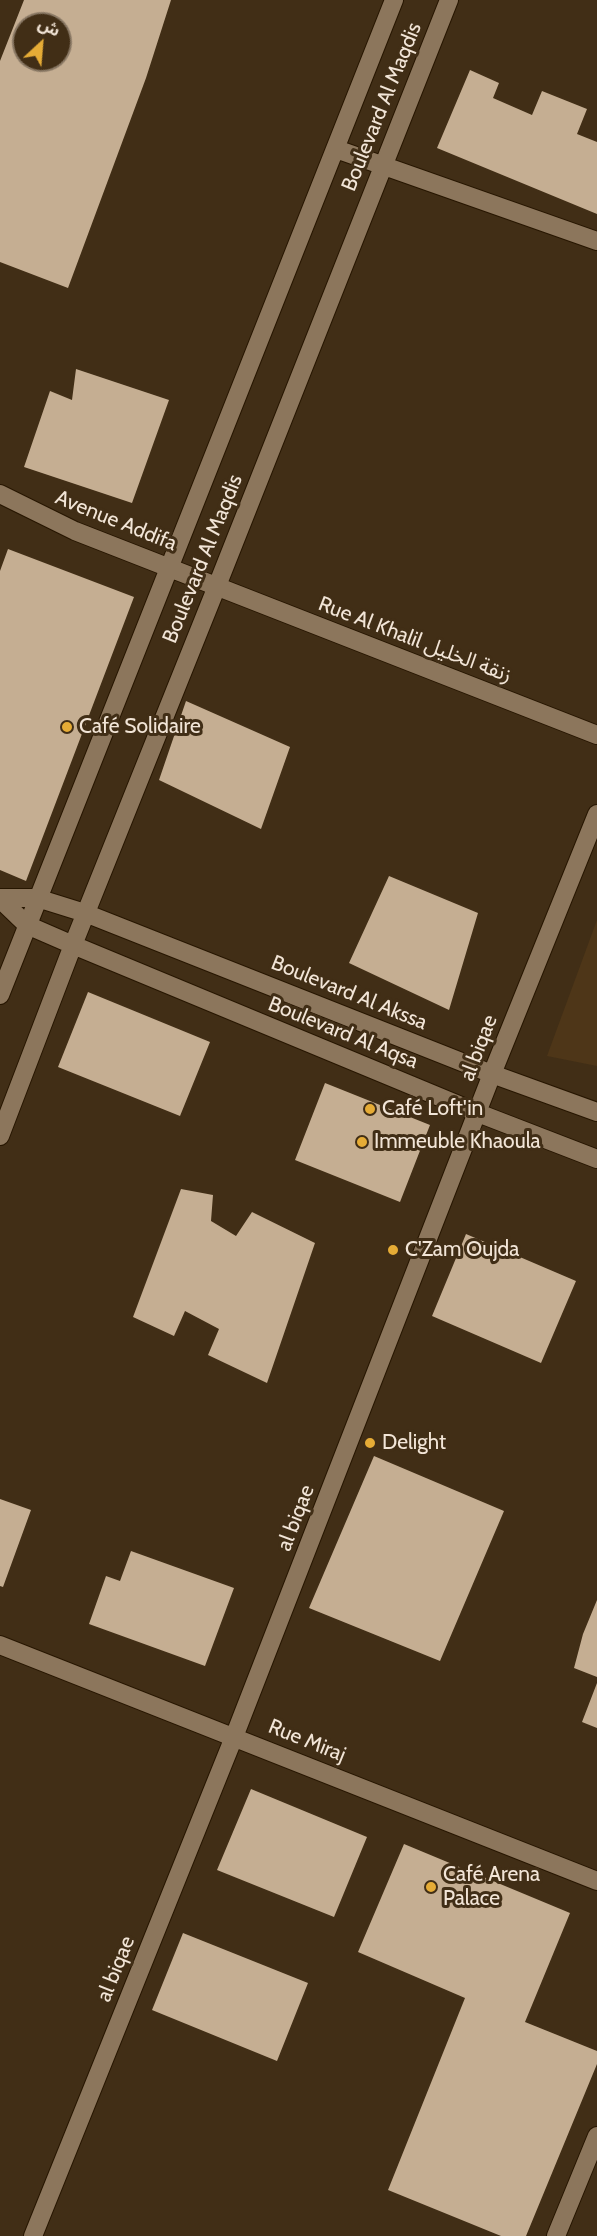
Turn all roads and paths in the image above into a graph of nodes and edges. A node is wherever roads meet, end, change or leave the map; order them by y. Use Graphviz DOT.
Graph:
graph roads {
  1 [pos="394,0"];
  2 [pos="448,0"];
  3 [pos="336,148"];
  4 [pos="382,165"];
  5 [pos="597,241"];
  6 [pos="0,494"];
  7 [pos="169,568"];
  8 [pos="217,586"];
  9 [pos="597,735"];
  10 [pos="597,814"];
  11 [pos="0,898"];
  12 [pos="37,898"];
  13 [pos="85,913"];
  14 [pos="27,925"];
  15 [pos="72,945"];
  16 [pos="0,995"];
  17 [pos="492,1074"];
  18 [pos="597,1112"];
  19 [pos="478,1113"];
  20 [pos="0,1136"];
  21 [pos="597,1159"];
  22 [pos="0,1645"];
  23 [pos="234,1737"];
  24 [pos="597,1881"];
  25 [pos="597,2136"];
  26 [pos="33,2236"];
  27 [pos="556,2236"];
  1 -- 3 [label="street, Boulevard Al Maqdis"];
  2 -- 4 [label="street, Boulevard Al Maqdis"];
  3 -- 4 [label="street"];
  3 -- 7 [label="street, Boulevard Al Maqdis"];
  4 -- 5 [label="street"];
  4 -- 8 [label="street, Boulevard Al Maqdis"];
  6 -- 7 [label="street, Avenue Addifa"];
  7 -- 8 [label="street, Avenue Addifa"];
  7 -- 12 [label="street, Boulevard Al Maqdis"];
  8 -- 9 [label="street, Rue Al Khalil زنقة الخليل"];
  8 -- 13 [label="street, Boulevard Al Maqdis"];
  10 -- 17 [label="street, al biqae"];
  11 -- 12 [label="street, Boulevard Al Akssa"];
  11 -- 14 [label="street"];
  12 -- 13 [label="street, Boulevard Al Akssa"];
  12 -- 14 [label="street, Boulevard Al Maqdis"];
  13 -- 15 [label="street, Boulevard Al Maqdis"];
  13 -- 17 [label="street, Boulevard Al Akssa"];
  14 -- 15 [label="street, Boulevard Al Aqsa"];
  14 -- 16 [label="street, Boulevard Al Maqdis"];
  15 -- 19 [label="street, Boulevard Al Aqsa"];
  15 -- 20 [label="street, Boulevard Al Maqdis"];
  17 -- 18 [label="street, Boulevard Al Akssa"];
  17 -- 19 [label="street, al biqae"];
  19 -- 21 [label="street, Boulevard Al Aqsa"];
  19 -- 23 [label="street, al biqae"];
  22 -- 23 [label="street, Rue Miraj"];
  23 -- 24 [label="street, Rue Miraj"];
  23 -- 26 [label="street, al biqae"];
  25 -- 27 [label="street"];
}
